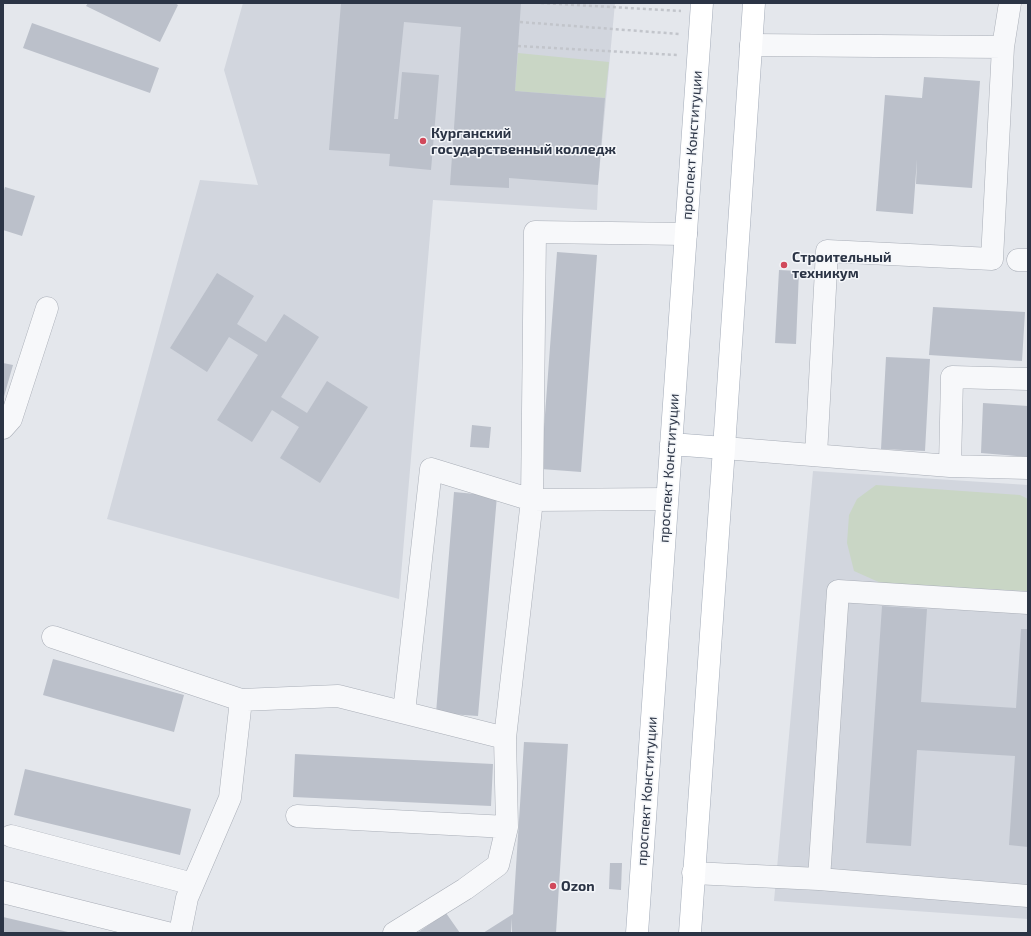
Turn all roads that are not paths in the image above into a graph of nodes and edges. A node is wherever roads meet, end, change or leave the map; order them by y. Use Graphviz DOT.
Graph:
graph roads {
  1 [pos="754,3"];
  2 [pos="1010,3"];
  3 [pos="702,8"];
  4 [pos="751,45"];
  5 [pos="1003,47"];
  6 [pos="686,234"];
  7 [pos="47,308"];
  8 [pos="1028,379"];
  9 [pos="3,428"];
  10 [pos="671,444"];
  11 [pos="724,448"];
  12 [pos="816,455"];
  13 [pos="950,466"];
  14 [pos="1028,468"];
  15 [pos="532,500"];
  16 [pos="667,500"];
  17 [pos="1028,603"];
  18 [pos="53,637"];
  19 [pos="241,700"];
  20 [pos="404,712"];
  21 [pos="505,738"];
  22 [pos="297,816"];
  23 [pos="507,827"];
  24 [pos="11,836"];
  25 [pos="693,873"];
  26 [pos="819,880"];
  27 [pos="193,884"];
  28 [pos="3,892"];
  29 [pos="1028,896"];
  30 [pos="167,933"];
  31 [pos="180,933"];
  32 [pos="394,933"];
  33 [pos="637,933"];
  34 [pos="690,933"];
  1 -- 4 [label="main road"];
  2 -- 5 [label="lane"];
  3 -- 6 [label="main road, проспект Конституции"];
  4 -- 5 [label="lane"];
  4 -- 11 [label="main road"];
  5 -- 12 [label="lane"];
  6 -- 10 [label="main road, проспект Конституции"];
  6 -- 15 [label="lane"];
  7 -- 9 [label="lane"];
  8 -- 13 [label="lane"];
  10 -- 11 [label="main road"];
  10 -- 16 [label="main road, проспект Конституции"];
  11 -- 12 [label="lane"];
  11 -- 25 [label="main road"];
  12 -- 13 [label="lane"];
  13 -- 14 [label="lane"];
  15 -- 16 [label="lane"];
  15 -- 20 [label="lane"];
  15 -- 21 [label="lane"];
  16 -- 33 [label="main road, проспект Конституции"];
  17 -- 26 [label="lane"];
  18 -- 19 [label="lane"];
  19 -- 20 [label="lane"];
  19 -- 27 [label="lane"];
  20 -- 21 [label="lane"];
  21 -- 23 [label="lane"];
  22 -- 23 [label="lane"];
  23 -- 32 [label="lane"];
  24 -- 27 [label="lane"];
  25 -- 26 [label="lane"];
  25 -- 34 [label="main road"];
  26 -- 29 [label="lane"];
  27 -- 31 [label="lane"];
  28 -- 30 [label="lane"];
}
